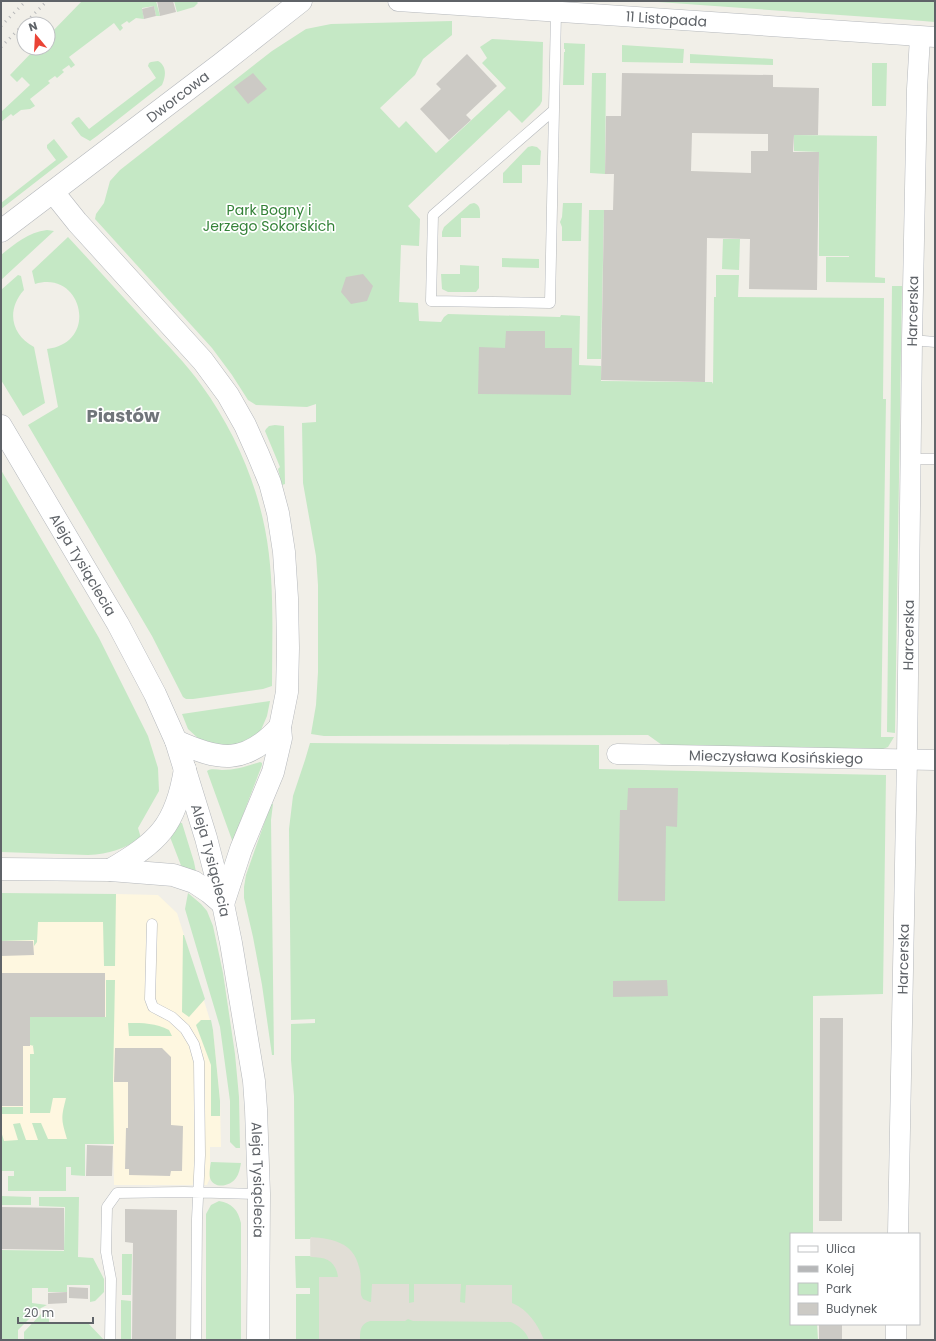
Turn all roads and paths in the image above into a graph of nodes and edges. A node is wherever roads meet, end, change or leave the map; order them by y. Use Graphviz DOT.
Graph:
graph roads {
  1 [pos="301,1"];
  2 [pos="398,1"];
  3 [pos="556,12"];
  4 [pos="927,37"];
  5 [pos="554,110"];
  6 [pos="53,192"];
  7 [pos="1,231"];
  8 [pos="912,340"];
  9 [pos="935,342"];
  10 [pos="1,426"];
  11 [pos="910,459"];
  12 [pos="935,459"];
  13 [pos="280,727"];
  14 [pos="176,741"];
  15 [pos="617,754"];
  16 [pos="907,759"];
  17 [pos="935,760"];
  18 [pos="185,768"];
  19 [pos="1,869"];
  20 [pos="110,870"];
  21 [pos="223,904"];
  22 [pos="152,924"];
  23 [pos="198,1193"];
  24 [pos="259,1194"];
  25 [pos="898,1233"];
  26 [pos="896,1325"];
  27 [pos="110,1340"];
  28 [pos="196,1340"];
  29 [pos="258,1340"];
  30 [pos="896,1340"];
  1 -- 6 [label="street, Dworcowa"];
  2 -- 3 [label="street, 11 Listopada"];
  3 -- 4 [label="street, 11 Listopada"];
  3 -- 5 [label="lane"];
  4 -- 8 [label="street, Harcerska"];
  5 -- 5 [label="lane"];
  6 -- 7 [label="street, Dworcowa"];
  6 -- 13 [label="street"];
  8 -- 9 [label="lane"];
  8 -- 11 [label="street, Harcerska"];
  10 -- 14 [label="street, Aleja Tysiąclecia"];
  11 -- 12 [label="lane"];
  11 -- 16 [label="street, Harcerska"];
  13 -- 14 [label="street"];
  13 -- 21 [label="street"];
  14 -- 18 [label="street, Aleja Tysiąclecia"];
  15 -- 16 [label="street, Mieczysława Kosińskiego"];
  16 -- 17 [label="street, Mieczysława Kosińskiego"];
  16 -- 25 [label="street, Harcerska"];
  18 -- 20 [label="street"];
  18 -- 21 [label="street, Aleja Tysiąclecia"];
  19 -- 20 [label="street"];
  20 -- 21 [label="street"];
  21 -- 24 [label="street, Aleja Tysiąclecia"];
  22 -- 23 [label="lane"];
  23 -- 24 [label="lane"];
  23 -- 27 [label="lane"];
  23 -- 28 [label="lane"];
  24 -- 29 [label="street, Aleja Tysiąclecia"];
  26 -- 30 [label="street"];
}
